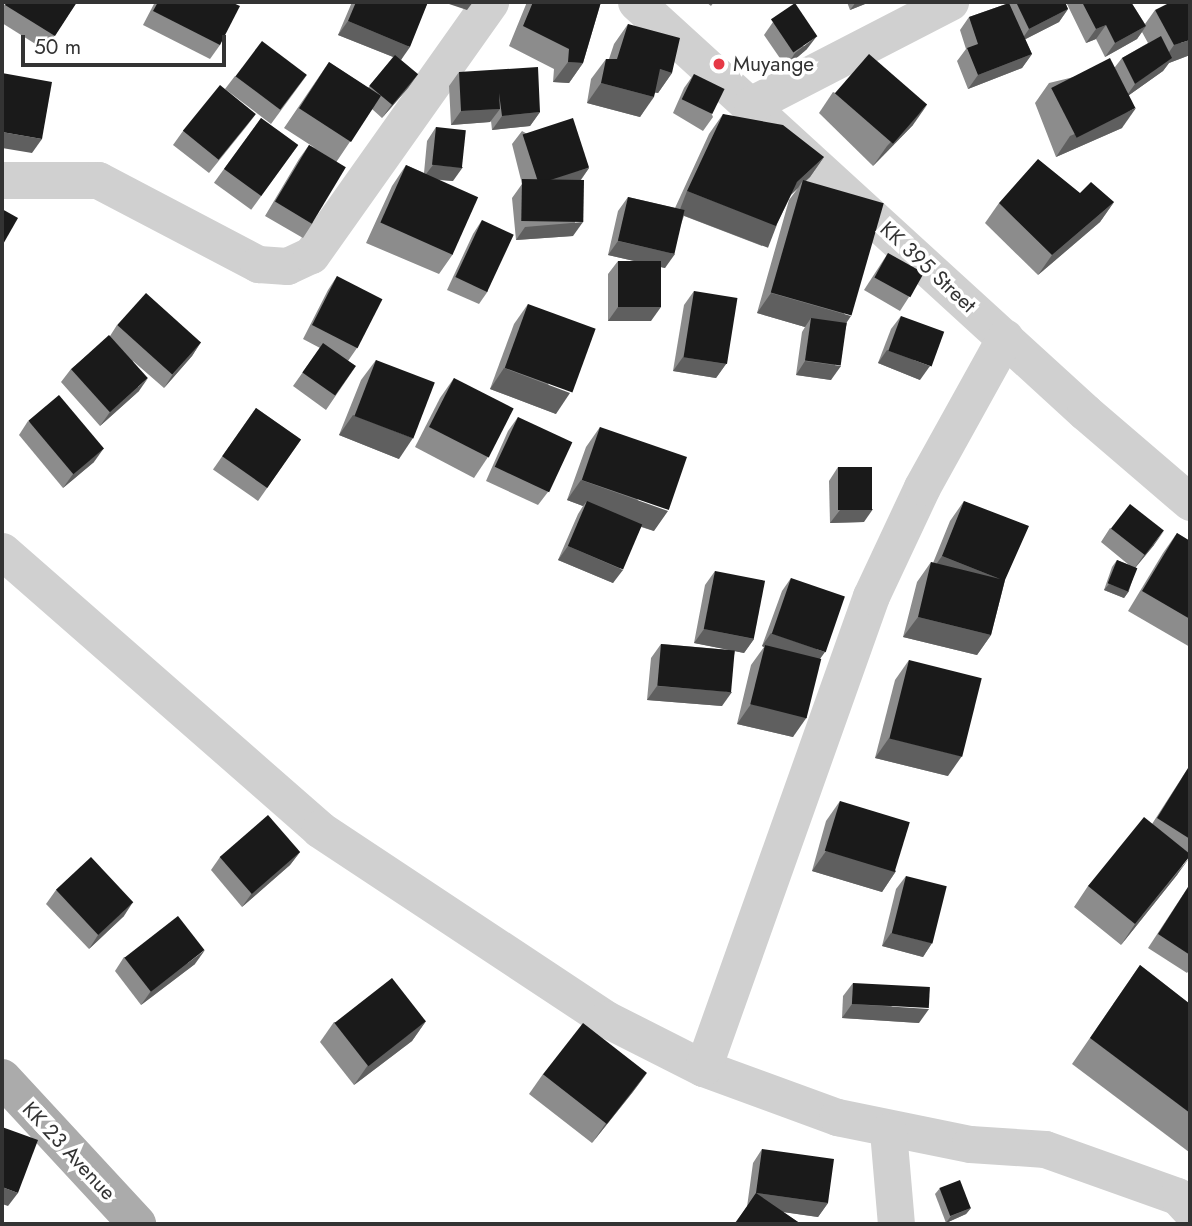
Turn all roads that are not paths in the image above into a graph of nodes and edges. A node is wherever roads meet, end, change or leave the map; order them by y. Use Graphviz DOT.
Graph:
graph roads {
  1 [pos="490,2"];
  2 [pos="636,2"];
  3 [pos="950,2"];
  4 [pos="752,104"];
  5 [pos="2,180"];
  6 [pos="1005,337"];
  7 [pos="1190,502"];
  8 [pos="2,551"];
  9 [pos="703,1068"];
  10 [pos="2,1078"];
  11 [pos="888,1130"];
  12 [pos="1190,1210"];
  13 [pos="137,1224"];
  14 [pos="896,1224"];
  1 -- 5 [label="street"];
  2 -- 4 [label="street, KK 395 Street"];
  3 -- 4 [label="street"];
  4 -- 6 [label="street, KK 395 Street"];
  6 -- 7 [label="street, KK 395 Street"];
  6 -- 9 [label="street"];
  8 -- 9 [label="street"];
  9 -- 11 [label="street"];
  10 -- 13 [label="main road, KK 23 Avenue"];
  11 -- 12 [label="street"];
  11 -- 14 [label="street"];
}
